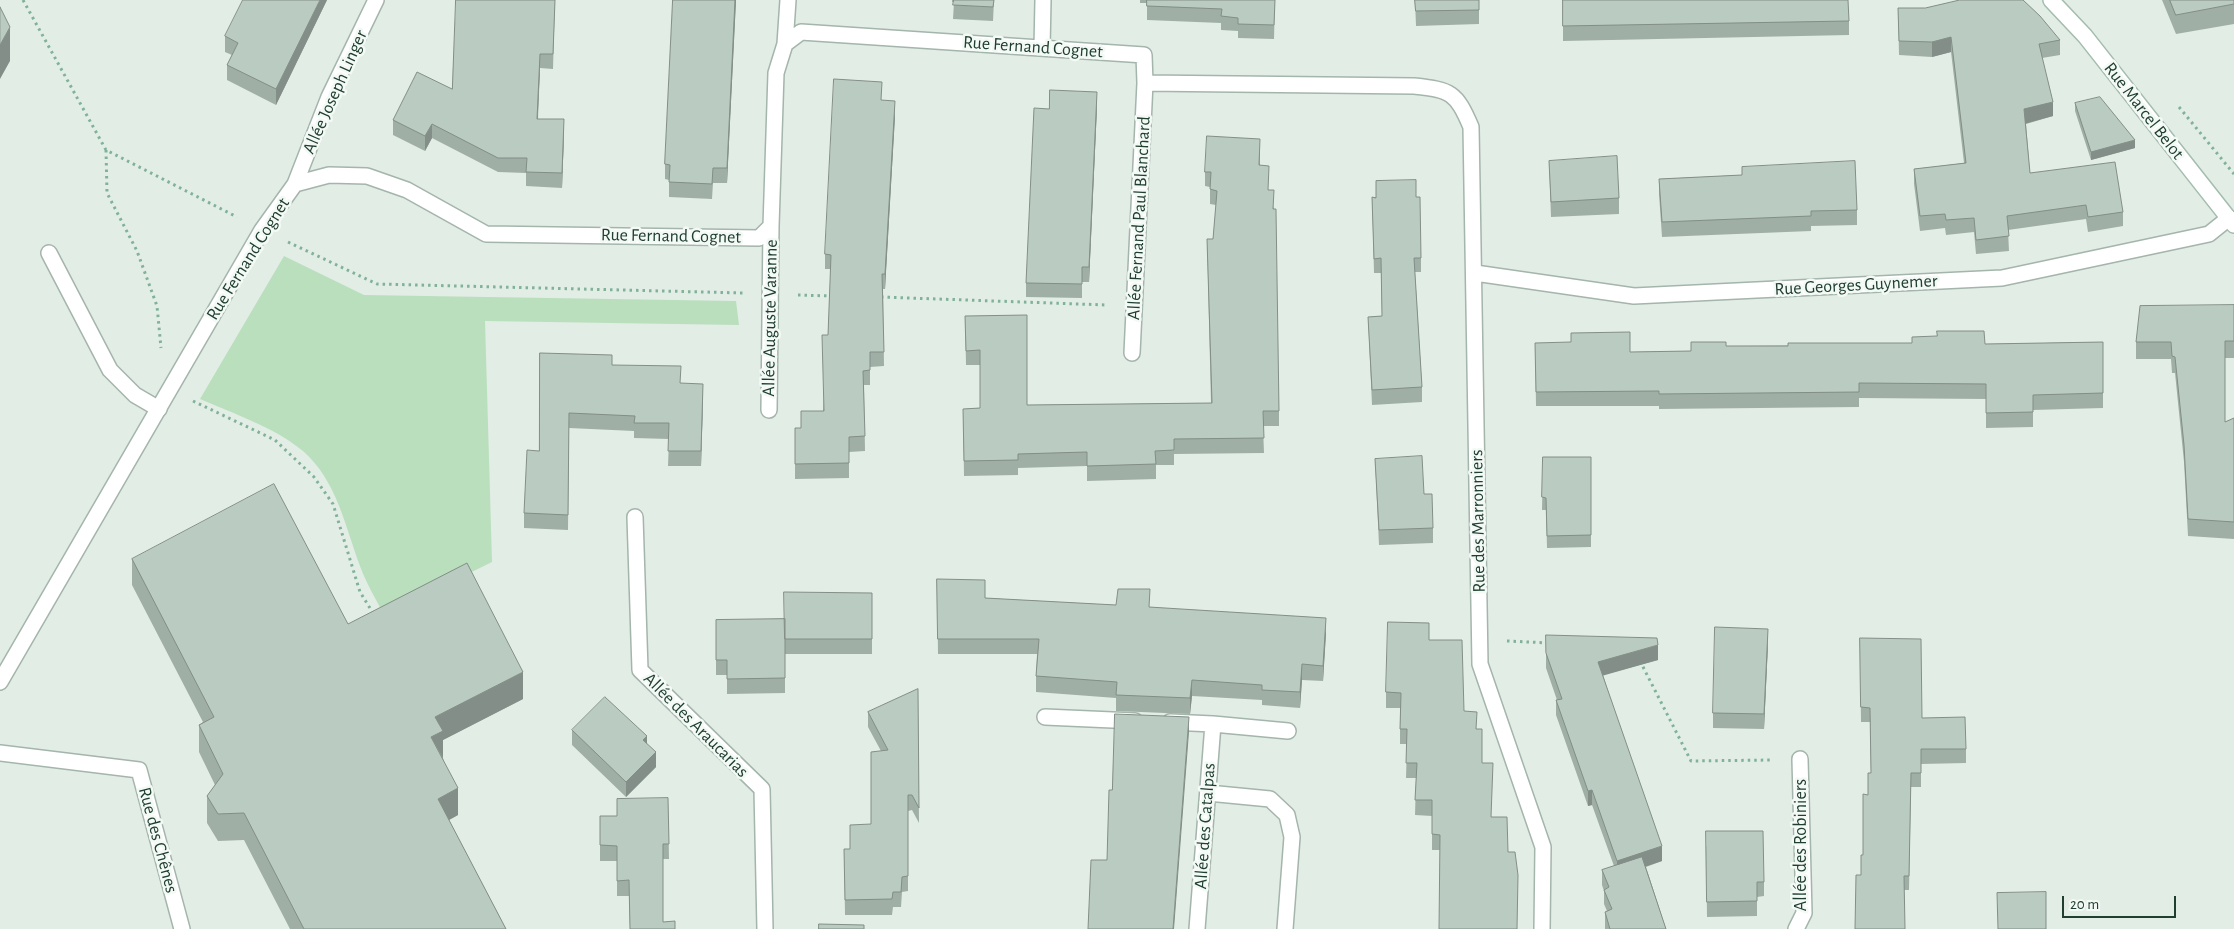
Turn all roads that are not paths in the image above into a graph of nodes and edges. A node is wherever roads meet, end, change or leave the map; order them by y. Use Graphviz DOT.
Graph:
graph roads {
  1 [pos="376,0"];
  2 [pos="788,0"];
  3 [pos="1043,0"];
  4 [pos="2052,0"];
  5 [pos="785,44"];
  6 [pos="1042,48"];
  7 [pos="1145,83"];
  8 [pos="295,184"];
  9 [pos="2231,222"];
  10 [pos="771,226"];
  11 [pos="50,253"];
  12 [pos="1475,273"];
  13 [pos="1132,353"];
  14 [pos="159,409"];
  15 [pos="769,410"];
  16 [pos="635,517"];
  17 [pos="0,682"];
  18 [pos="1045,717"];
  19 [pos="1213,724"];
  20 [pos="1288,731"];
  21 [pos="0,753"];
  22 [pos="1800,759"];
  23 [pos="1208,793"];
  24 [pos="182,929"];
  25 [pos="765,929"];
  26 [pos="1197,929"];
  27 [pos="1285,929"];
  28 [pos="1542,929"];
  29 [pos="1796,929"];
  1 -- 8 [label="street, Allée Joseph Linger"];
  2 -- 5 [label="street"];
  3 -- 6 [label="street"];
  4 -- 9 [label="street, Rue Marcel Belot"];
  5 -- 6 [label="street, Rue Fernand Cognet"];
  5 -- 10 [label="street"];
  6 -- 7 [label="street, Rue Fernand Cognet"];
  7 -- 12 [label="street, Rue des Marronniers"];
  7 -- 13 [label="street, Allée Fernand Paul Blanchard"];
  8 -- 10 [label="street, Rue Fernand Cognet"];
  8 -- 14 [label="street, Rue Fernand Cognet"];
  9 -- 12 [label="street, Rue Georges Guynemer"];
  10 -- 15 [label="street, Allée Auguste Varanne"];
  11 -- 14 [label="street"];
  12 -- 28 [label="street, Rue des Marronniers"];
  14 -- 17 [label="street, Rue Fernand Cognet"];
  16 -- 25 [label="street, Allée des Araucarias"];
  18 -- 19 [label="street"];
  19 -- 20 [label="street"];
  19 -- 23 [label="street, Allée des Catalpas"];
  21 -- 24 [label="street, Rue des Chênes"];
  22 -- 29 [label="street, Allée des Robiniers"];
  23 -- 26 [label="street, Allée des Catalpas"];
  23 -- 27 [label="street"];
}
